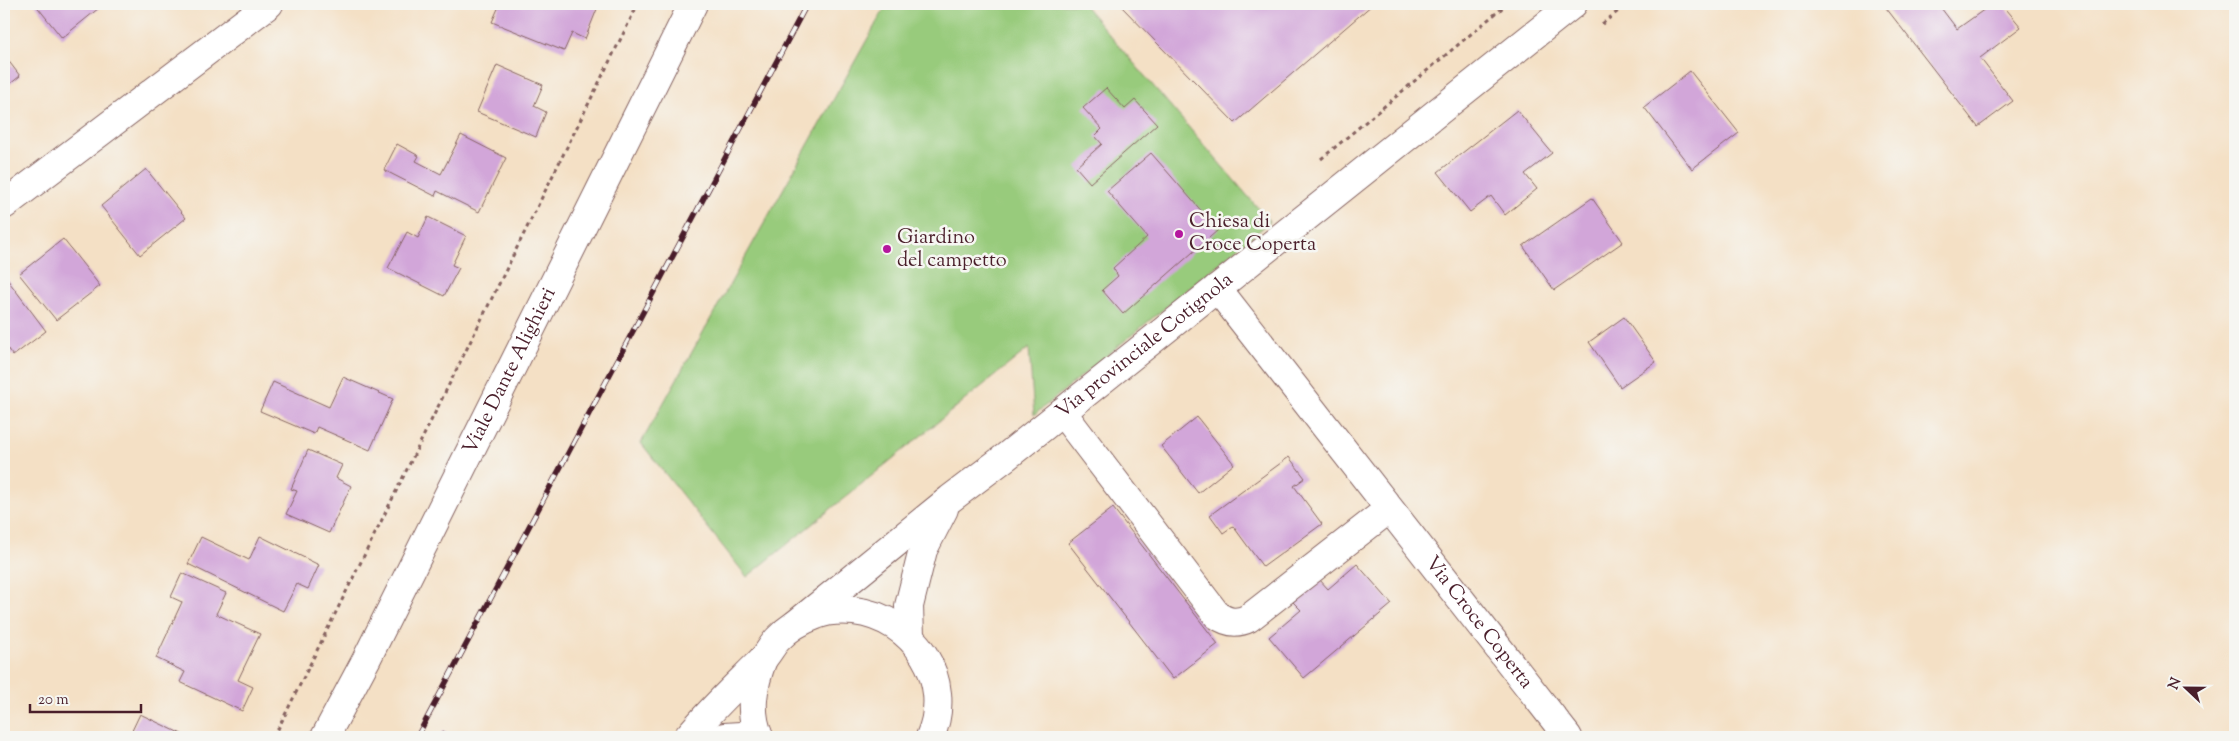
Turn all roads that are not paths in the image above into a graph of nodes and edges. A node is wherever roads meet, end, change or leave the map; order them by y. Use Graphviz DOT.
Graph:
graph roads {
  1 [pos="269,4"];
  2 [pos="692,4"];
  3 [pos="1573,4"];
  4 [pos="4,205"];
  5 [pos="1217,288"];
  6 [pos="1062,412"];
  7 [pos="950,499"];
  8 [pos="1389,509"];
  9 [pos="796,624"];
  10 [pos="910,636"];
  11 [pos="764,658"];
  12 [pos="759,736"];
  13 [pos="325,737"];
  14 [pos="688,737"];
  15 [pos="724,737"];
  16 [pos="930,737"];
  17 [pos="1568,737"];
  1 -- 4 [label="street"];
  2 -- 13 [label="street, Viale Dante Alighieri"];
  3 -- 5 [label="street, Via provinciale Cotignola"];
  5 -- 6 [label="street, Via provinciale Cotignola"];
  5 -- 8 [label="street, Via Croce Coperta"];
  6 -- 7 [label="street, Via provinciale Cotignola"];
  6 -- 8 [label="street, Via provinciale Cotignola"];
  7 -- 9 [label="street"];
  7 -- 10 [label="street"];
  8 -- 17 [label="street, Via Croce Coperta"];
  9 -- 10 [label="street"];
  9 -- 11 [label="street"];
  10 -- 16 [label="street"];
  11 -- 12 [label="street"];
  11 -- 14 [label="street"];
  12 -- 15 [label="street"];
}
